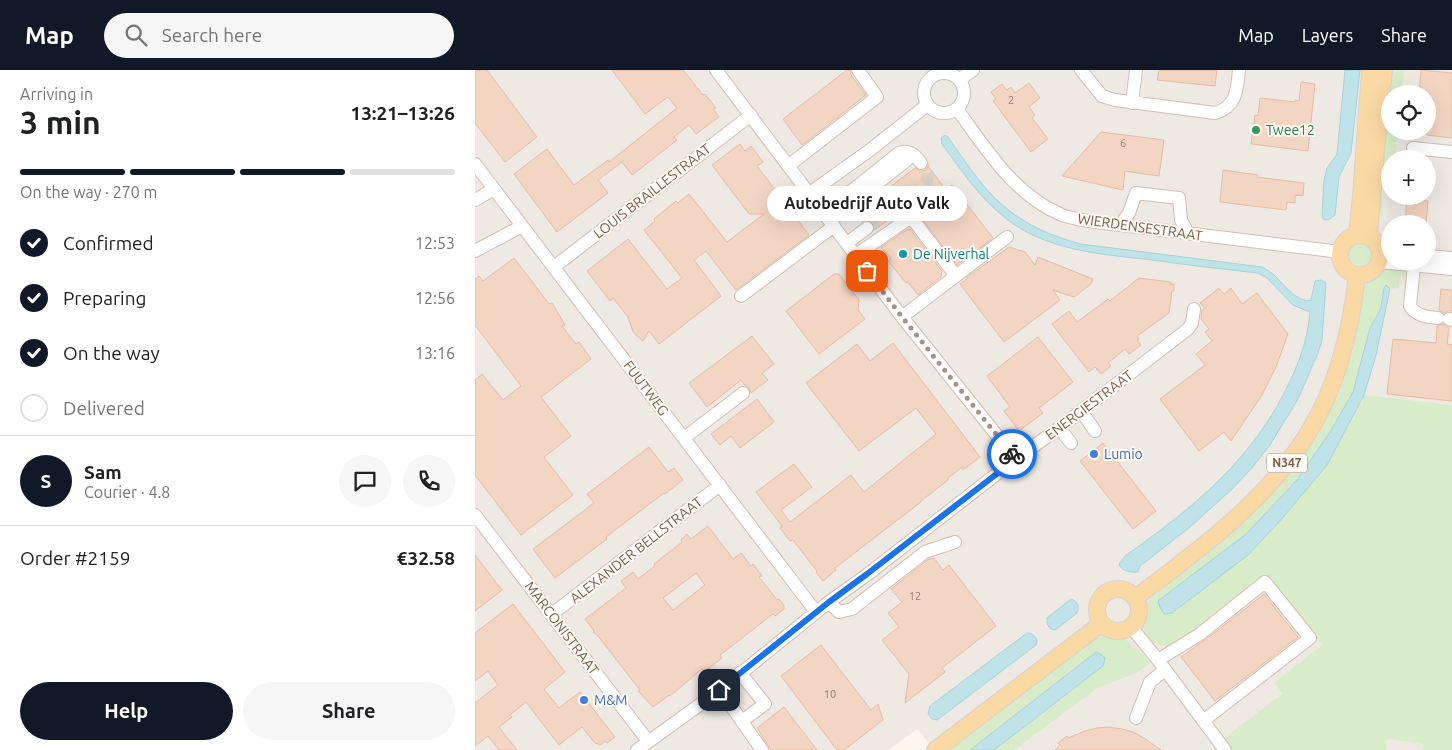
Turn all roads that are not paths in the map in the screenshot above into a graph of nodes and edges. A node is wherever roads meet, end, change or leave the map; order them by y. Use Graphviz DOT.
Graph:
graph roads {
  1 [pos="716,70"];
  2 [pos="858,70"];
  3 [pos="973,70"];
  4 [pos="1081,70"];
  5 [pos="1136,70"];
  6 [pos="1239,70"];
  7 [pos="1370,70"];
  8 [pos="1384,70"];
  9 [pos="928,74"];
  10 [pos="959,80"];
  11 [pos="1132,102"];
  12 [pos="927,105"];
  13 [pos="957,109"];
  14 [pos="751,115"];
  15 [pos="1413,148"];
  16 [pos="1452,152"];
  17 [pos="907,160"];
  18 [pos="921,163"];
  19 [pos="788,166"];
  20 [pos="477,172"];
  21 [pos="494,189"];
  22 [pos="810,193"];
  23 [pos="475,200"];
  24 [pos="841,212"];
  25 [pos="832,223"];
  26 [pos="1120,225"];
  27 [pos="522,226"];
  28 [pos="867,228"];
  29 [pos="1188,233"];
  30 [pos="1363,235"];
  31 [pos="1007,237"];
  32 [pos="847,243"];
  33 [pos="475,251"];
  34 [pos="1381,251"];
  35 [pos="1340,252"];
  36 [pos="856,255"];
  37 [pos="1436,257"];
  38 [pos="1452,258"];
  39 [pos="1381,259"];
  40 [pos="554,267"];
  41 [pos="1436,267"];
  42 [pos="1452,269"];
  43 [pos="1414,270"];
  44 [pos="1357,275"];
  45 [pos="956,276"];
  46 [pos="741,296"];
  47 [pos="1194,309"];
  48 [pos="902,317"];
  49 [pos="1446,319"];
  50 [pos="743,394"];
  51 [pos="1081,412"];
  52 [pos="1059,428"];
  53 [pos="1095,431"];
  54 [pos="684,438"];
  55 [pos="1071,443"];
  56 [pos="1016,459"];
  57 [pos="720,485"];
  58 [pos="475,516"];
  59 [pos="955,542"];
  60 [pos="1135,598"];
  61 [pos="829,602"];
  62 [pos="816,612"];
  63 [pos="552,614"];
  64 [pos="1101,624"];
  65 [pos="1131,627"];
  66 [pos="1161,665"];
  67 [pos="740,673"];
  68 [pos="719,690"];
  69 [pos="1136,718"];
  70 [pos="742,721"];
  71 [pos="1203,721"];
  72 [pos="648,741"];
  73 [pos="637,750"];
  74 [pos="762,750"];
  75 [pos="935,750"];
  76 [pos="1225,750"];
  1 -- 14 [label="street"];
  2 -- 19 [label="street"];
  3 -- 10 [label="street"];
  4 -- 11 [label="street"];
  5 -- 11 [label="street"];
  6 -- 11 [label="street"];
  7 -- 30 [label="main road"];
  8 -- 30 [label="main road"];
  9 -- 10 [label="street"];
  9 -- 12 [label="street"];
  10 -- 13 [label="street"];
  12 -- 13 [label="street"];
  12 -- 22 [label="street"];
  13 -- 26 [label="street, WIERDENSESTRAAT"];
  14 -- 19 [label="street"];
  14 -- 40 [label="street, LOUIS BRAILLESTRAAT"];
  15 -- 16 [label="street"];
  17 -- 24 [label="street"];
  18 -- 24 [label="street"];
  19 -- 22 [label="street"];
  20 -- 21 [label="street, FUUTWEG"];
  21 -- 23 [label="street"];
  21 -- 27 [label="street, FUUTWEG"];
  22 -- 25 [label="street"];
  24 -- 25 [label="street"];
  25 -- 32 [label="street"];
  25 -- 46 [label="street"];
  26 -- 29 [label="street, WIERDENSESTRAAT"];
  26 -- 29 [label="street"];
  27 -- 33 [label="street"];
  27 -- 40 [label="street, FUUTWEG"];
  28 -- 32 [label="street"];
  29 -- 35 [label="street, WIERDENSESTRAAT"];
  30 -- 34 [label="main road"];
  30 -- 35 [label="main road"];
  31 -- 45 [label="street"];
  32 -- 36 [label="street"];
  35 -- 44 [label="main road"];
  36 -- 45 [label="street"];
  36 -- 48 [label="street"];
  37 -- 38 [label="street"];
  39 -- 44 [label="main road"];
  40 -- 54 [label="street, FUUTWEG"];
  41 -- 42 [label="street"];
  43 -- 49 [label="street"];
  44 -- 60 [label="main road, N347"];
  45 -- 48 [label="street"];
  47 -- 51 [label="street, ENERGIESTRAAT"];
  48 -- 56 [label="street"];
  50 -- 54 [label="street"];
  51 -- 52 [label="street, ENERGIESTRAAT"];
  51 -- 53 [label="street"];
  52 -- 55 [label="street"];
  52 -- 56 [label="street, ENERGIESTRAAT"];
  54 -- 57 [label="street, FUUTWEG"];
  56 -- 61 [label="street, ENERGIESTRAAT"];
  57 -- 62 [label="street, FUUTWEG"];
  57 -- 63 [label="street, ALEXANDER BELLSTRAAT"];
  58 -- 63 [label="street, MARCONISTRAAT"];
  59 -- 61 [label="street"];
  60 -- 64 [label="main road"];
  60 -- 65 [label="main road"];
  61 -- 62 [label="street, ENERGIESTRAAT"];
  62 -- 67 [label="street, ENERGIESTRAAT"];
  63 -- 72 [label="street, MARCONISTRAAT"];
  64 -- 65 [label="main road"];
  64 -- 75 [label="main road"];
  65 -- 66 [label="street"];
  66 -- 69 [label="street"];
  66 -- 71 [label="street"];
  66 -- 71 [label="street"];
  67 -- 68 [label="street, ENERGIESTRAAT"];
  67 -- 70 [label="street"];
  68 -- 70 [label="street"];
  68 -- 72 [label="street, ENERGIESTRAAT"];
  70 -- 74 [label="street"];
  71 -- 76 [label="street"];
  72 -- 73 [label="street, ENERGIESTRAAT"];
}
